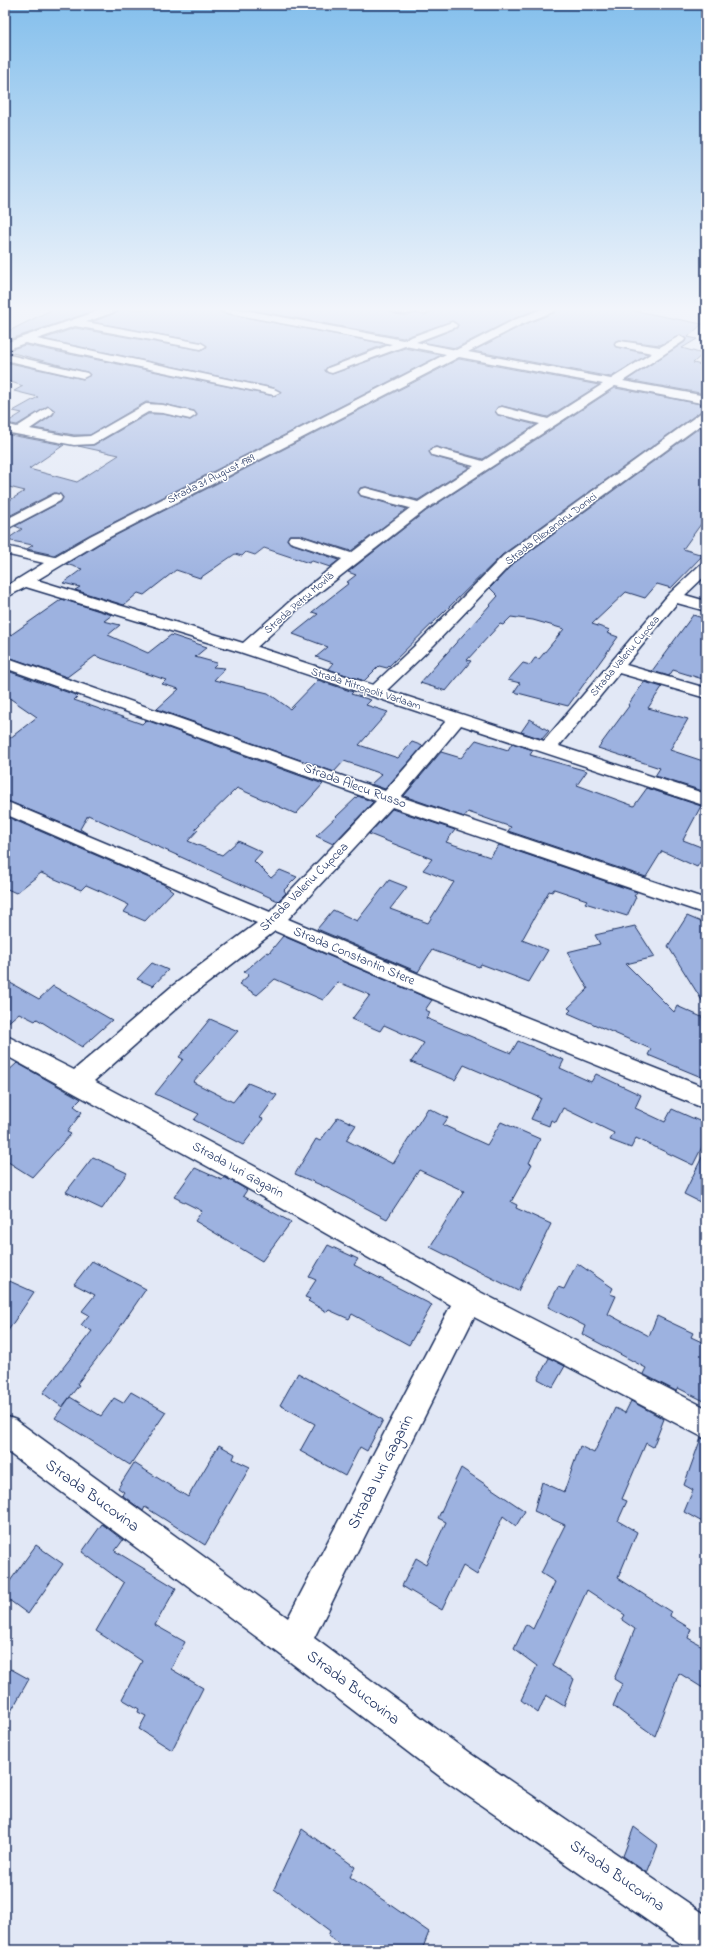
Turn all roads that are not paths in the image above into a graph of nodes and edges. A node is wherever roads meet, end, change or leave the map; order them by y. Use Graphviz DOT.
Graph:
graph roads {
  1 [pos="366,400"];
  2 [pos="586,400"];
  3 [pos="502,411"];
  4 [pos="48,412"];
  5 [pos="706,415"];
  6 [pos="190,416"];
  7 [pos="551,423"];
  8 [pos="5,428"];
  9 [pos="20,430"];
  10 [pos="436,452"];
  11 [pos="485,465"];
  12 [pos="366,492"];
  13 [pos="55,498"];
  14 [pos="420,507"];
  15 [pos="5,526"];
  16 [pos="295,540"];
  17 [pos="5,550"];
  18 [pos="353,558"];
  19 [pos="56,562"];
  20 [pos="706,567"];
  21 [pos="24,581"];
  22 [pos="5,593"];
  23 [pos="674,597"];
  24 [pos="706,606"];
  25 [pos="246,649"];
  26 [pos="5,662"];
  27 [pos="615,667"];
  28 [pos="375,692"];
  29 [pos="706,693"];
  30 [pos="457,719"];
  31 [pos="547,749"];
  32 [pos="389,799"];
  33 [pos="706,800"];
  34 [pos="5,807"];
  35 [pos="706,907"];
  36 [pos="274,921"];
  37 [pos="5,1044"];
  38 [pos="77,1082"];
  39 [pos="706,1099"];
  40 [pos="468,1300"];
  41 [pos="706,1424"];
  42 [pos="5,1431"];
  43 [pos="293,1643"];
  44 [pos="706,1938"];
  1 -- 19 [label="street, Strada 31 August 1989"];
  2 -- 7 [label="street, Strada Petru Movilă"];
  3 -- 7 [label="street"];
  4 -- 9 [label="street"];
  5 -- 28 [label="street, Strada Alexandru Donici"];
  6 -- 9 [label="street"];
  7 -- 11 [label="street, Strada Petru Movilă"];
  8 -- 9 [label="street"];
  10 -- 11 [label="street"];
  11 -- 14 [label="street, Strada Petru Movilă"];
  12 -- 14 [label="street"];
  13 -- 15 [label="street"];
  14 -- 18 [label="street, Strada Petru Movilă"];
  16 -- 18 [label="street, Strada Petru Movilă"];
  17 -- 19 [label="street"];
  18 -- 25 [label="street, Strada Petru Movilă"];
  19 -- 21 [label="street, Strada 31 August 1989"];
  20 -- 23 [label="street, Strada Valeriu Cupcea"];
  21 -- 22 [label="street, Strada 31 August 1989"];
  21 -- 25 [label="street, Strada Mitropolit Varlaam"];
  23 -- 24 [label="street"];
  23 -- 27 [label="street, Strada Valeriu Cupcea"];
  25 -- 28 [label="street, Strada Mitropolit Varlaam"];
  26 -- 32 [label="street, Strada Alecu Russo"];
  27 -- 29 [label="street"];
  27 -- 31 [label="street, Strada Valeriu Cupcea"];
  28 -- 30 [label="street, Strada Mitropolit Varlaam"];
  30 -- 31 [label="street, Strada Mitropolit Varlaam"];
  30 -- 32 [label="street, Strada Valeriu Cupcea"];
  31 -- 33 [label="street, Strada Mitropolit Varlaam"];
  32 -- 35 [label="street, Strada Alecu Russo"];
  32 -- 36 [label="street, Strada Valeriu Cupcea"];
  34 -- 36 [label="street, Strada Constantin Stere"];
  36 -- 38 [label="street, Strada Valeriu Cupcea"];
  36 -- 39 [label="street, Strada Constantin Stere"];
  37 -- 38 [label="street, Strada Iuri Gagarin"];
  38 -- 40 [label="street, Strada Iuri Gagarin"];
  40 -- 41 [label="street, Strada Iuri Gagarin"];
  40 -- 43 [label="street, Strada Iuri Gagarin"];
  42 -- 43 [label="street, Strada Bucovina"];
  43 -- 44 [label="street, Strada Bucovina"];
}
